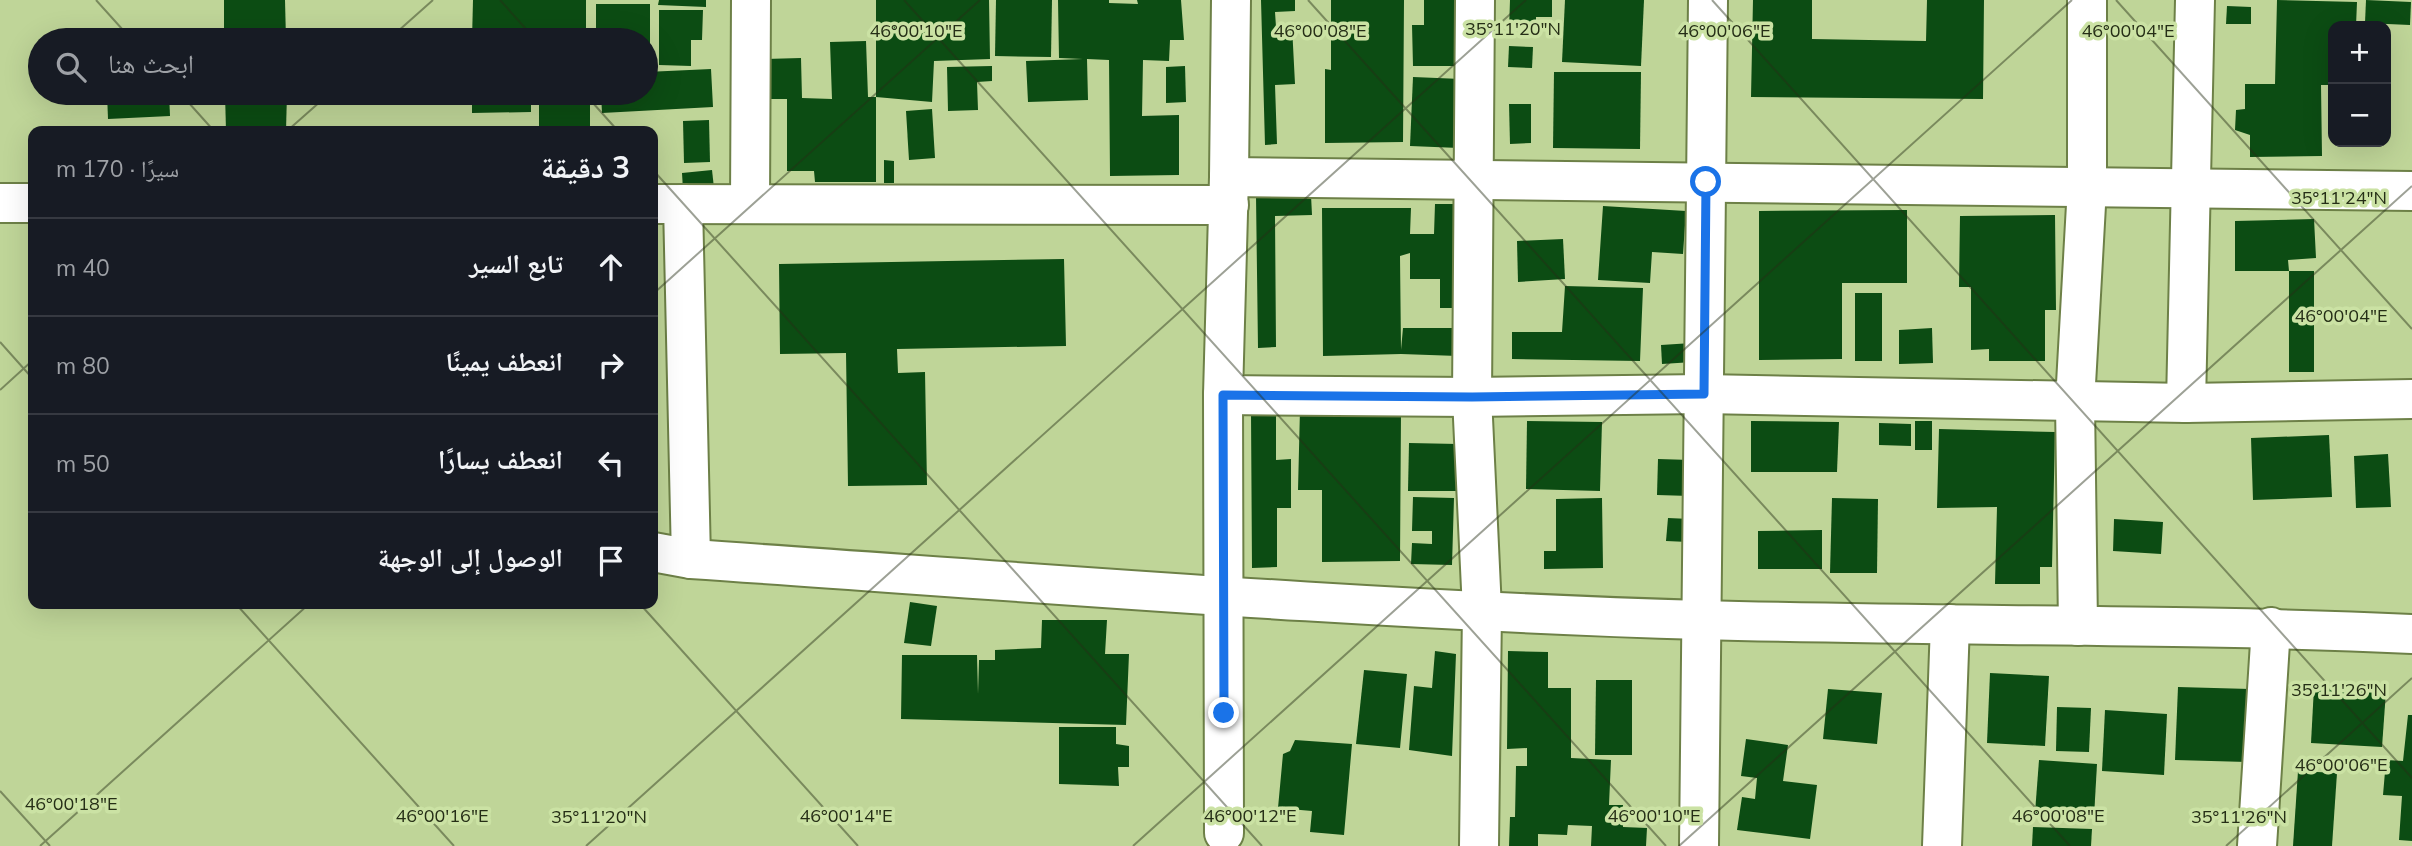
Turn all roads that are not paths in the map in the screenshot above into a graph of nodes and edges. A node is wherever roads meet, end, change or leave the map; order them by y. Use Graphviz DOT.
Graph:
graph roads {
  1 [pos="751,0"];
  2 [pos="1231,0"];
  3 [pos="1475,0"];
  4 [pos="1708,0"];
  5 [pos="2087,0"];
  6 [pos="2195,0"];
  7 [pos="1474,180"];
  8 [pos="1706,182"];
  9 [pos="2087,187"];
  10 [pos="2191,188"];
  11 [pos="1229,191"];
  12 [pos="2412,191"];
  13 [pos="0,203"];
  14 [pos="28,203"];
  15 [pos="668,204"];
  16 [pos="750,204"];
  17 [pos="1704,394"];
  18 [pos="1223,395"];
  19 [pos="1472,397"];
  20 [pos="2412,399"];
  21 [pos="2075,402"];
  22 [pos="2186,403"];
  23 [pos="658,553"];
  24 [pos="691,559"];
  25 [pos="1224,596"];
  26 [pos="1482,610"];
  27 [pos="1702,620"];
  28 [pos="1950,624"];
  29 [pos="2078,626"];
  30 [pos="2271,627"];
  31 [pos="2412,634"];
  32 [pos="1224,833"];
  33 [pos="1479,846"];
  34 [pos="1699,846"];
  35 [pos="1942,846"];
  36 [pos="2257,846"];
  1 -- 16 [label="street"];
  2 -- 11 [label="street"];
  3 -- 7 [label="street"];
  4 -- 8 [label="street"];
  5 -- 9 [label="street"];
  6 -- 10 [label="street"];
  7 -- 8 [label="street"];
  7 -- 11 [label="street"];
  7 -- 19 [label="street"];
  8 -- 9 [label="street"];
  8 -- 17 [label="street"];
  9 -- 10 [label="street"];
  9 -- 21 [label="street"];
  10 -- 12 [label="street"];
  10 -- 22 [label="street"];
  11 -- 16 [label="street"];
  11 -- 18 [label="street"];
  13 -- 14 [label="street"];
  15 -- 16 [label="street"];
  15 -- 24 [label="street"];
  17 -- 19 [label="street"];
  17 -- 21 [label="street"];
  17 -- 27 [label="street"];
  18 -- 19 [label="street"];
  18 -- 25 [label="street"];
  19 -- 26 [label="street"];
  20 -- 22 [label="street"];
  21 -- 22 [label="street"];
  21 -- 29 [label="street"];
  23 -- 24 [label="street"];
  24 -- 25 [label="street"];
  25 -- 26 [label="street"];
  25 -- 32 [label="street"];
  26 -- 27 [label="street"];
  26 -- 33 [label="street"];
  27 -- 28 [label="street"];
  27 -- 34 [label="street"];
  28 -- 29 [label="street"];
  28 -- 35 [label="street"];
  29 -- 30 [label="street"];
  30 -- 31 [label="street"];
  30 -- 36 [label="street"];
}
